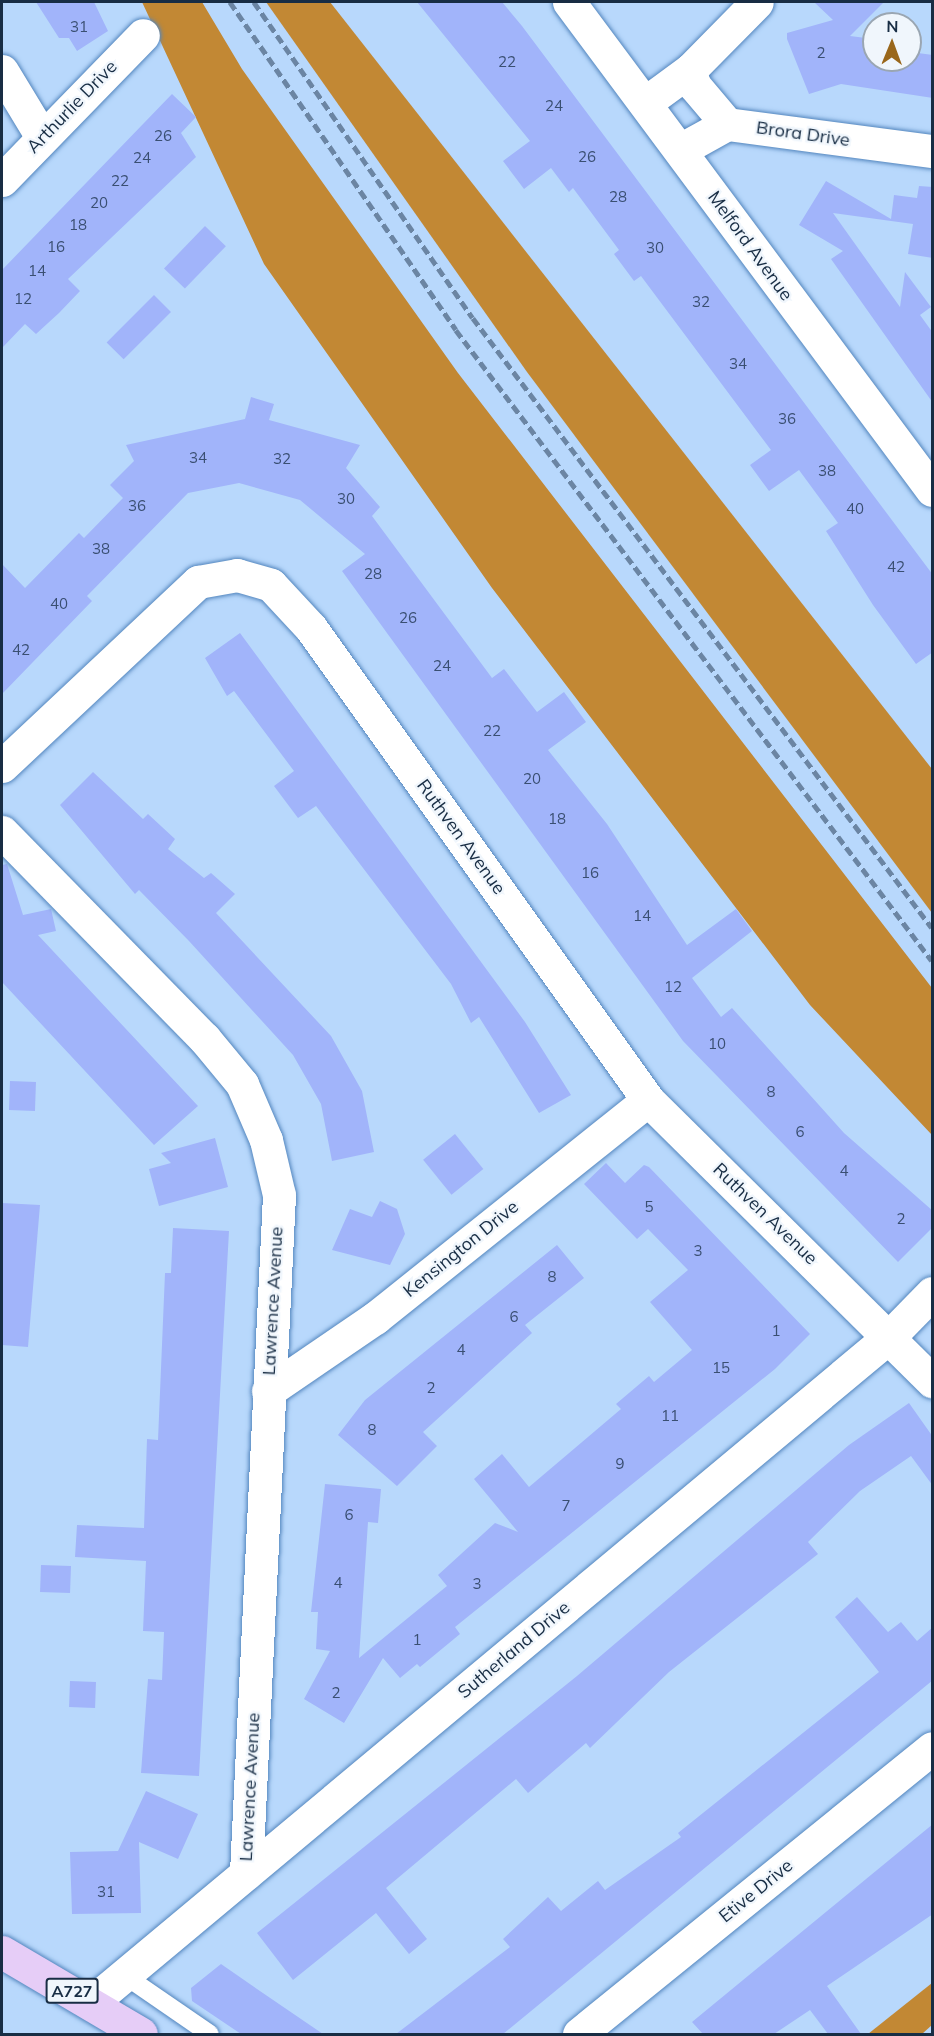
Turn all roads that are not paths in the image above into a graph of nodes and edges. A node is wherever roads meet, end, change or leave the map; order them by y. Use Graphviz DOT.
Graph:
graph roads {
  1 [pos="569,2"];
  2 [pos="757,2"];
  3 [pos="142,35"];
  4 [pos="690,70"];
  5 [pos="2,71"];
  6 [pos="645,103"];
  7 [pos="727,124"];
  8 [pos="42,137"];
  9 [pos="680,150"];
  10 [pos="933,152"];
  11 [pos="2,180"];
  12 [pos="933,490"];
  13 [pos="2,766"];
  14 [pos="2,832"];
  15 [pos="648,1100"];
  16 [pos="933,1293"];
  17 [pos="890,1336"];
  18 [pos="933,1381"];
  19 [pos="268,1391"];
  20 [pos="933,1748"];
  21 [pos="246,1873"];
  22 [pos="2,1952"];
  23 [pos="124,1975"];
  24 [pos="92,2002"];
  25 [pos="141,2034"];
  26 [pos="210,2034"];
  27 [pos="579,2034"];
  1 -- 6 [label="street, Melford Avenue"];
  2 -- 4 [label="street"];
  3 -- 8 [label="street, Arthurlie Drive"];
  4 -- 6 [label="street"];
  4 -- 7 [label="street"];
  5 -- 8 [label="street"];
  6 -- 9 [label="street, Melford Avenue"];
  7 -- 9 [label="street"];
  7 -- 10 [label="street, Brora Drive"];
  8 -- 11 [label="street, Arthurlie Drive"];
  9 -- 12 [label="street, Melford Avenue"];
  13 -- 15 [label="street, Ruthven Avenue"];
  14 -- 19 [label="street, Lawrence Avenue"];
  15 -- 17 [label="street, Ruthven Avenue"];
  15 -- 19 [label="street, Kensington Drive"];
  16 -- 17 [label="street, Sutherland Drive"];
  17 -- 18 [label="street"];
  17 -- 21 [label="street, Sutherland Drive"];
  19 -- 21 [label="street, Lawrence Avenue"];
  20 -- 27 [label="street, Etive Drive"];
  21 -- 23 [label="street, Sutherland Drive"];
  22 -- 24 [label="main road, A727"];
  23 -- 24 [label="street, Sutherland Drive"];
  23 -- 26 [label="lane"];
  24 -- 25 [label="main road, A727"];
}
